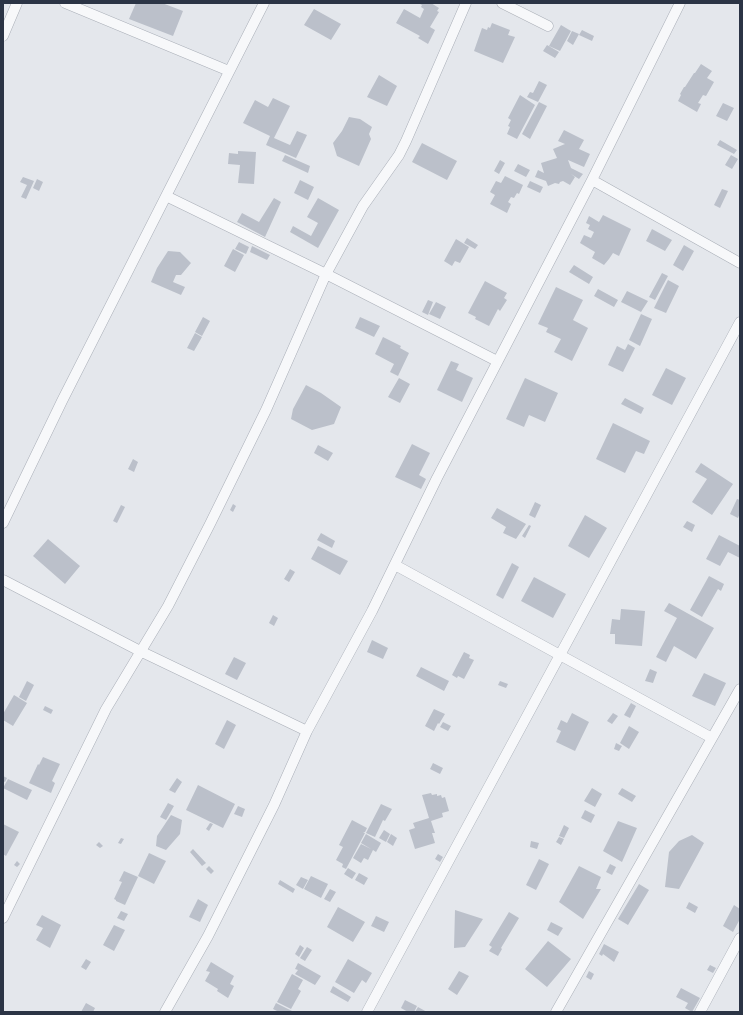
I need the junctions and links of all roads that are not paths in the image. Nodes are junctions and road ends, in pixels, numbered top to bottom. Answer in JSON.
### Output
{"nodes":[{"id":1,"x":17,"y":3,"type":"edge"},
{"id":2,"x":64,"y":3,"type":"edge"},
{"id":3,"x":264,"y":3,"type":"edge"},
{"id":4,"x":466,"y":3,"type":"edge"},
{"id":5,"x":502,"y":3,"type":"edge"},
{"id":6,"x":680,"y":3,"type":"edge"},
{"id":7,"x":548,"y":26,"type":"dead end"},
{"id":8,"x":3,"y":36,"type":"edge"},
{"id":9,"x":229,"y":71,"type":"junction"},
{"id":10,"x":592,"y":180,"type":"junction"},
{"id":11,"x":166,"y":196,"type":"junction"},
{"id":12,"x":740,"y":263,"type":"edge"},
{"id":13,"x":326,"y":274,"type":"junction"},
{"id":14,"x":740,"y":322,"type":"edge"},
{"id":15,"x":498,"y":361,"type":"junction"},
{"id":16,"x":3,"y":523,"type":"edge"},
{"id":17,"x":395,"y":565,"type":"junction"},
{"id":18,"x":3,"y":580,"type":"edge"},
{"id":19,"x":140,"y":651,"type":"junction"},
{"id":20,"x":560,"y":655,"type":"junction"},
{"id":21,"x":740,"y":689,"type":"edge"},
{"id":22,"x":307,"y":731,"type":"junction"},
{"id":23,"x":712,"y":738,"type":"junction"},
{"id":24,"x":3,"y":918,"type":"edge"},
{"id":25,"x":739,"y":941,"type":"edge"},
{"id":26,"x":165,"y":1012,"type":"edge"},
{"id":27,"x":367,"y":1012,"type":"edge"},
{"id":28,"x":556,"y":1012,"type":"edge"},
{"id":29,"x":700,"y":1012,"type":"edge"}],
"edges":[{"from":1,"to":8,"type":"street"},
{"from":2,"to":9,"type":"street"},
{"from":3,"to":9,"type":"street"},
{"from":4,"to":13,"type":"street"},
{"from":5,"to":7,"type":"street"},
{"from":6,"to":10,"type":"street"},
{"from":9,"to":11,"type":"street"},
{"from":10,"to":12,"type":"street"},
{"from":10,"to":15,"type":"street"},
{"from":11,"to":13,"type":"street"},
{"from":11,"to":16,"type":"street"},
{"from":13,"to":15,"type":"street"},
{"from":13,"to":19,"type":"street"},
{"from":14,"to":20,"type":"street"},
{"from":15,"to":17,"type":"street"},
{"from":17,"to":20,"type":"street"},
{"from":17,"to":22,"type":"street"},
{"from":18,"to":19,"type":"street"},
{"from":19,"to":22,"type":"street"},
{"from":19,"to":24,"type":"street"},
{"from":20,"to":23,"type":"street"},
{"from":20,"to":27,"type":"street"},
{"from":21,"to":23,"type":"street"},
{"from":22,"to":26,"type":"street"},
{"from":23,"to":28,"type":"street"},
{"from":25,"to":29,"type":"street"}]}
